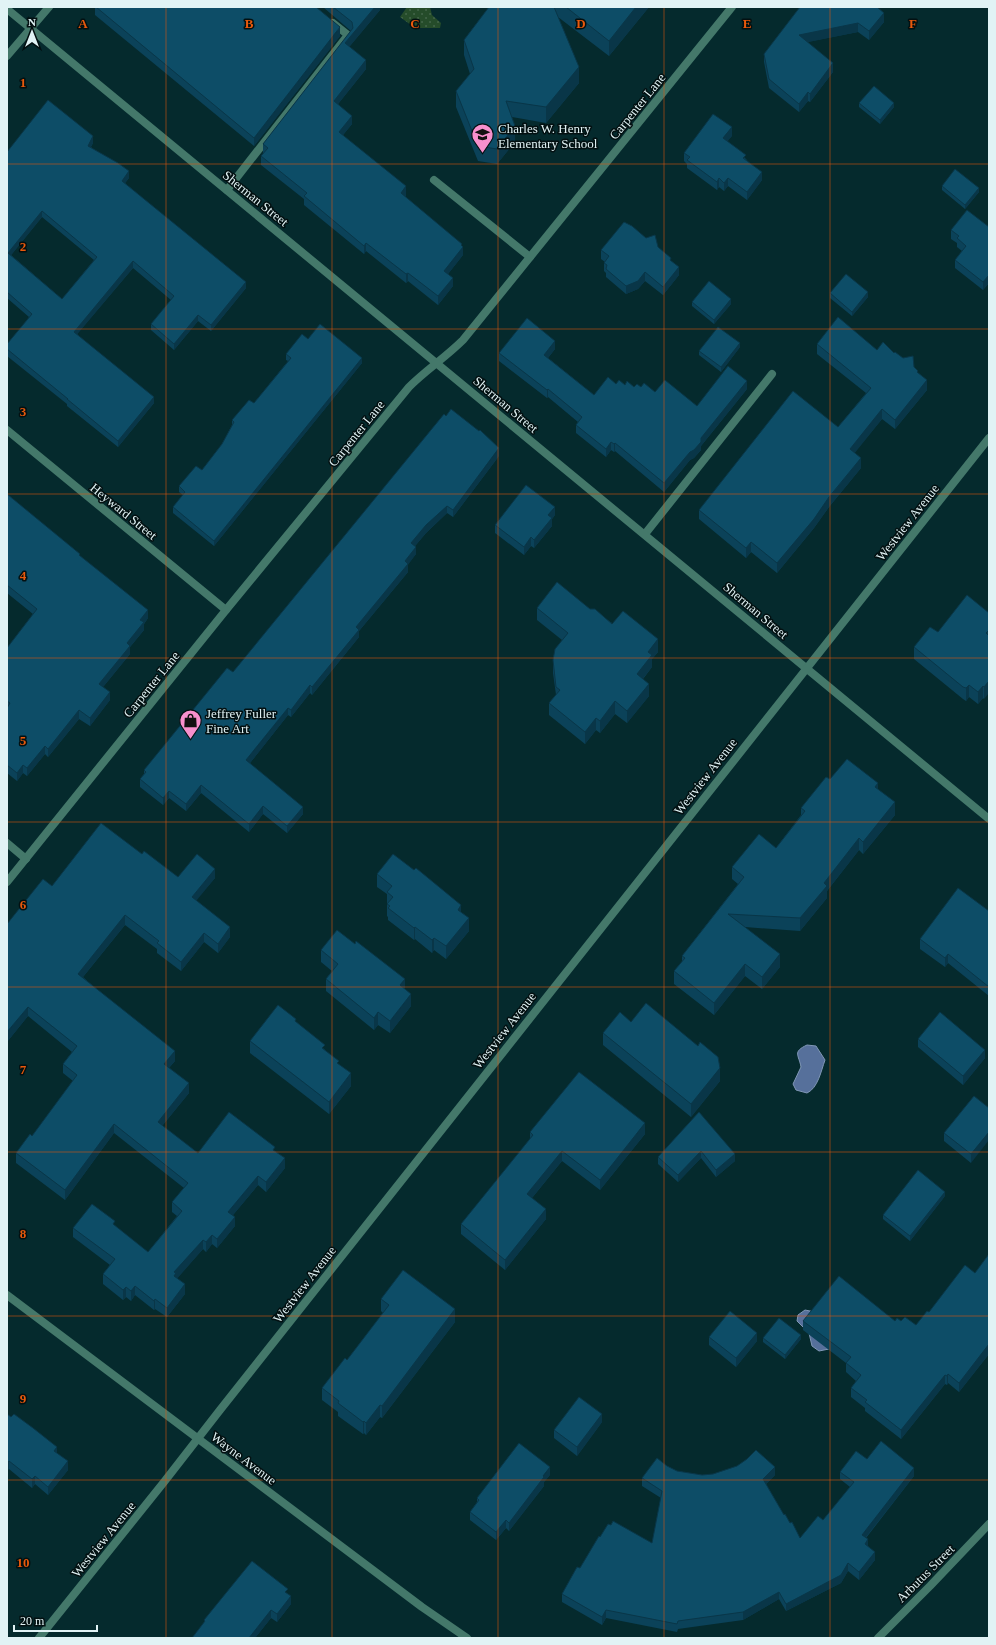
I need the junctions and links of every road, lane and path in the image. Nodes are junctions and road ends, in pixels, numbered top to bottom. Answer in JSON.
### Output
{"nodes":[{"id":1,"x":49,"y":7,"type":"edge"},
{"id":2,"x":732,"y":7,"type":"edge"},
{"id":3,"x":7,"y":9,"type":"edge"},
{"id":4,"x":325,"y":16,"type":"edge"},
{"id":5,"x":31,"y":28,"type":"junction"},
{"id":6,"x":7,"y":56,"type":"edge"},
{"id":7,"x":434,"y":180,"type":"dead end"},
{"id":8,"x":227,"y":190,"type":"junction"},
{"id":9,"x":530,"y":258,"type":"junction"},
{"id":10,"x":437,"y":363,"type":"junction"},
{"id":11,"x":772,"y":374,"type":"dead end"},
{"id":12,"x":7,"y":430,"type":"edge"},
{"id":13,"x":989,"y":438,"type":"edge"},
{"id":14,"x":645,"y":534,"type":"junction"},
{"id":15,"x":226,"y":610,"type":"junction"},
{"id":16,"x":806,"y":668,"type":"junction"},
{"id":17,"x":989,"y":819,"type":"edge"},
{"id":18,"x":7,"y":843,"type":"edge"},
{"id":19,"x":26,"y":858,"type":"junction"},
{"id":20,"x":7,"y":882,"type":"edge"},
{"id":21,"x":7,"y":1295,"type":"edge"},
{"id":22,"x":198,"y":1438,"type":"junction"},
{"id":23,"x":989,"y":1524,"type":"edge"},
{"id":24,"x":39,"y":1638,"type":"edge"},
{"id":25,"x":467,"y":1638,"type":"edge"},
{"id":26,"x":878,"y":1638,"type":"edge"}],
"edges":[{"from":1,"to":5,"type":"street"},
{"from":2,"to":9,"type":"street","name":"Carpenter Lane"},
{"from":3,"to":5,"type":"street","name":"Sherman Street"},
{"from":4,"to":8,"type":"street"},
{"from":5,"to":6,"type":"street"},
{"from":5,"to":8,"type":"street","name":"Sherman Street"},
{"from":7,"to":9,"type":"street"},
{"from":8,"to":10,"type":"street","name":"Sherman Street"},
{"from":9,"to":10,"type":"street","name":"Carpenter Lane"},
{"from":10,"to":14,"type":"street","name":"Sherman Street"},
{"from":10,"to":15,"type":"street","name":"Carpenter Lane"},
{"from":11,"to":14,"type":"street"},
{"from":12,"to":15,"type":"street","name":"Heyward Street"},
{"from":13,"to":16,"type":"street","name":"Westview Avenue"},
{"from":14,"to":16,"type":"street","name":"Sherman Street"},
{"from":15,"to":19,"type":"street","name":"Carpenter Lane"},
{"from":16,"to":17,"type":"street","name":"Sherman Street"},
{"from":16,"to":22,"type":"street","name":"Westview Avenue"},
{"from":18,"to":19,"type":"street"},
{"from":19,"to":20,"type":"street","name":"Carpenter Lane"},
{"from":21,"to":22,"type":"street","name":"Wayne Avenue"},
{"from":22,"to":24,"type":"street","name":"Westview Avenue"},
{"from":22,"to":25,"type":"street","name":"Wayne Avenue"},
{"from":23,"to":26,"type":"street","name":"Arbutus Street"}]}
